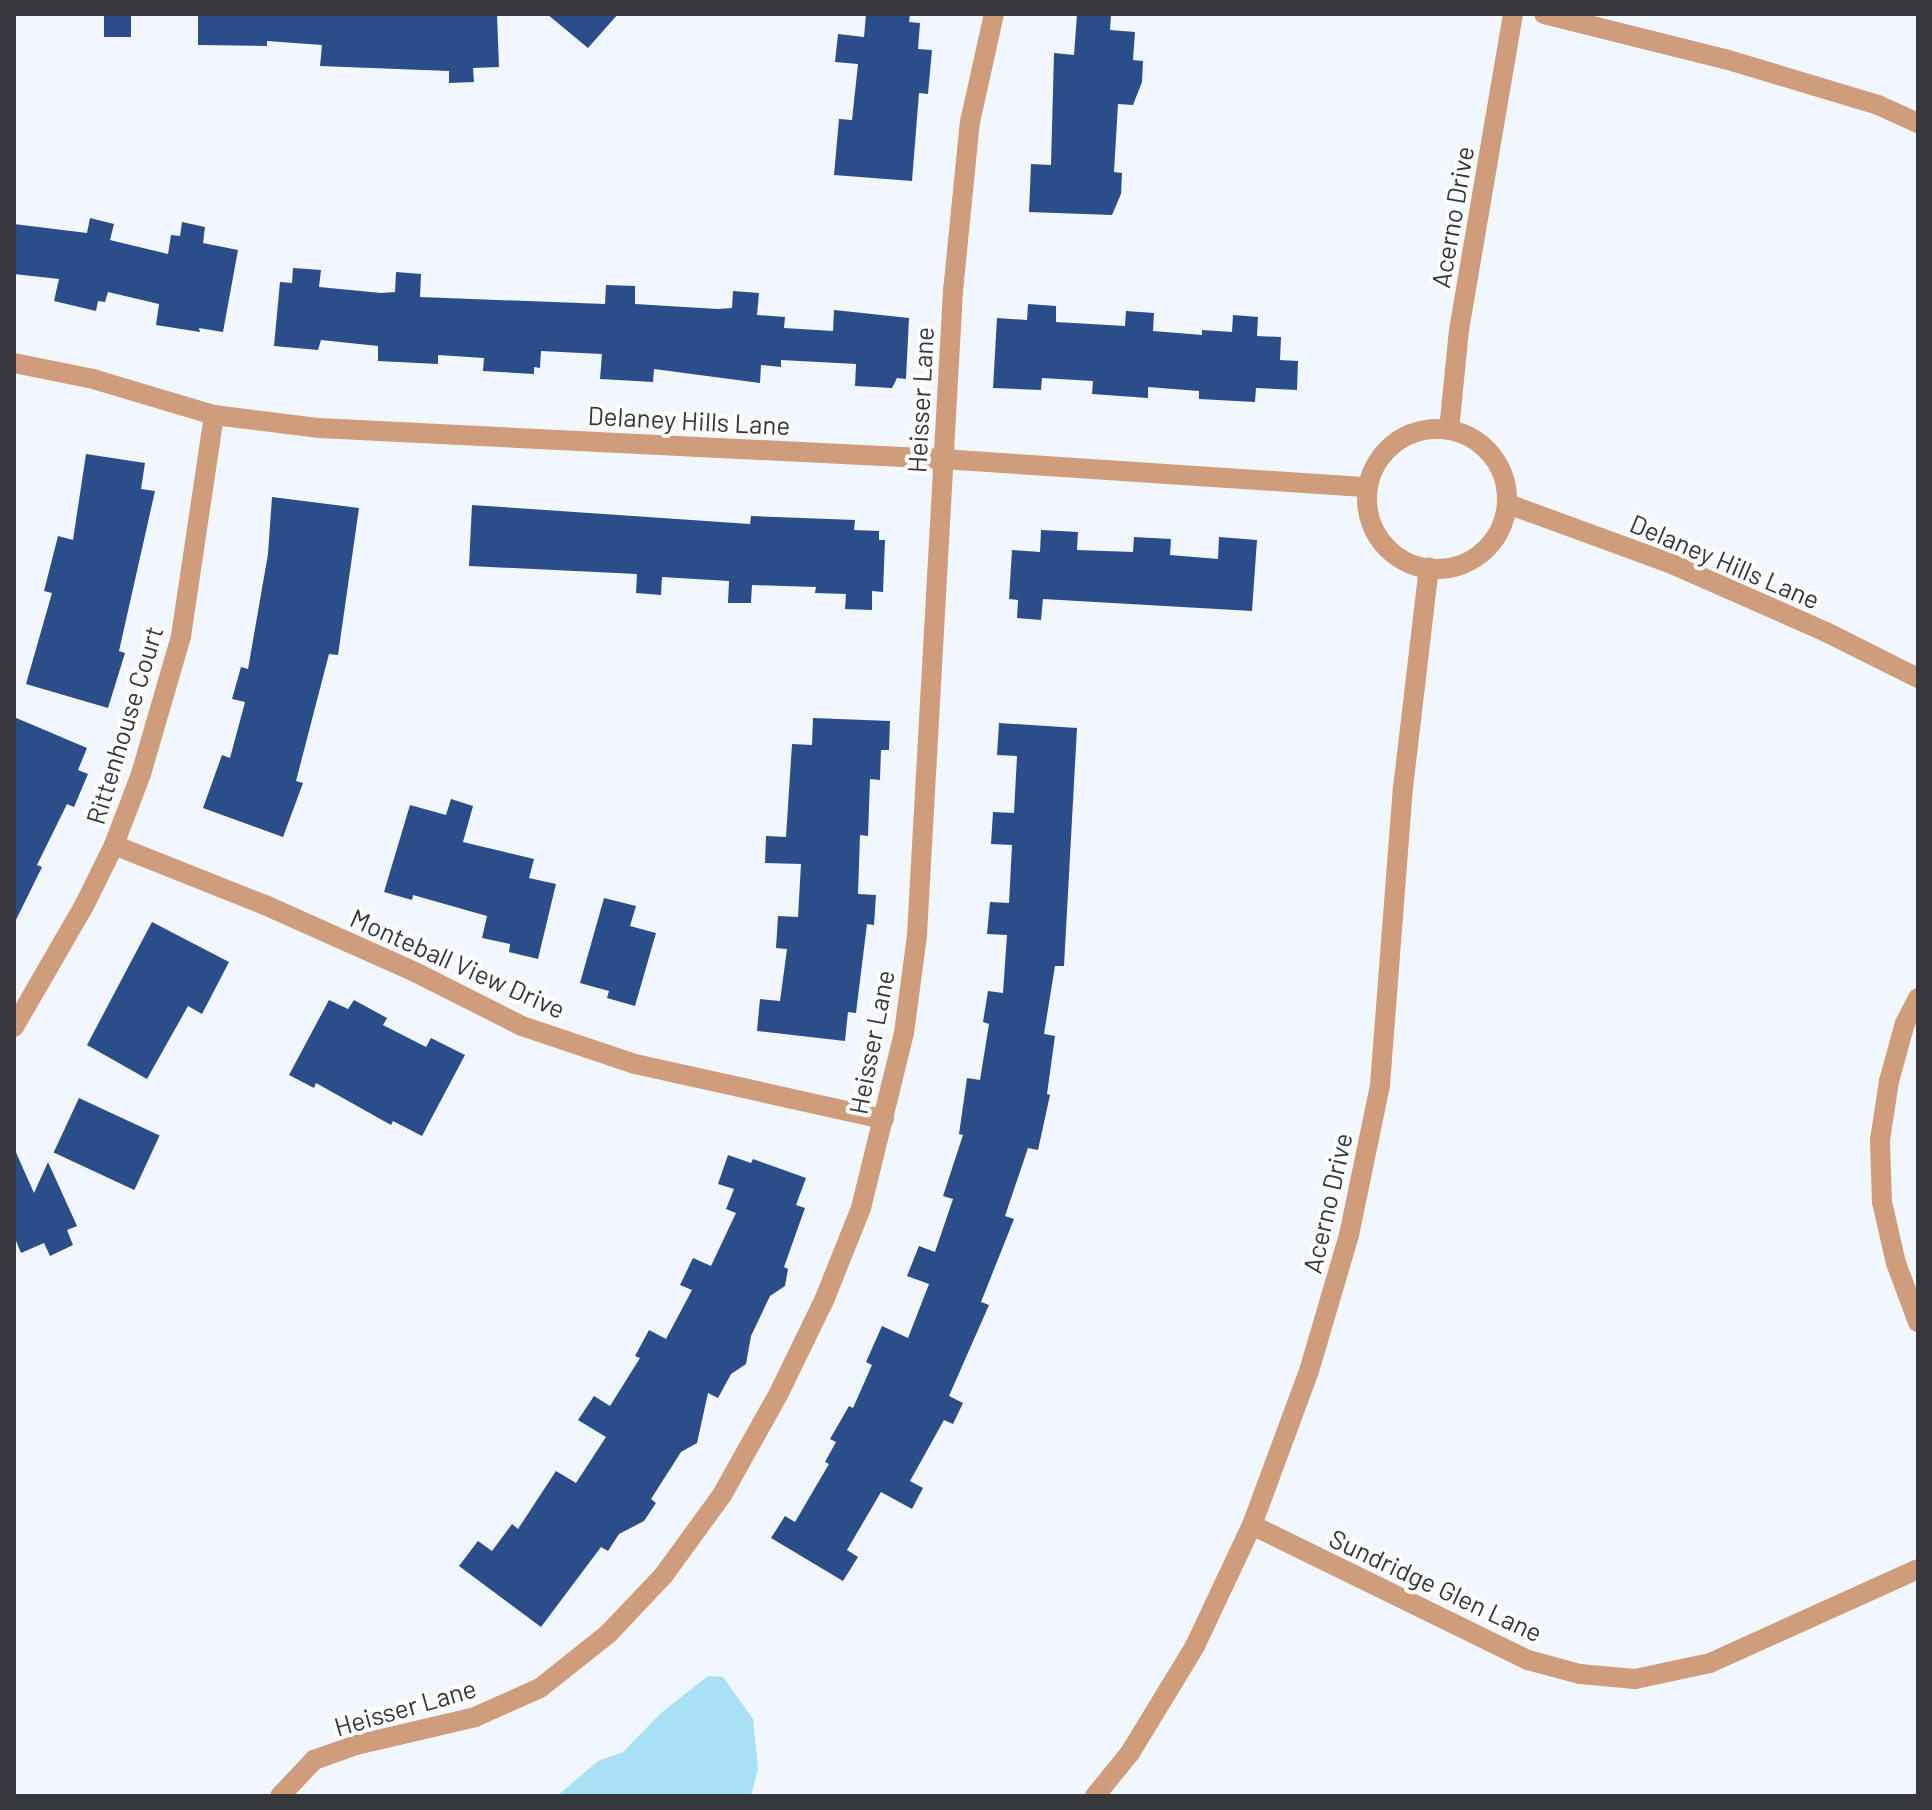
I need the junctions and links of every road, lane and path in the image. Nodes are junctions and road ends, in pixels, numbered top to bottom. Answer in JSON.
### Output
{"nodes":[{"id":1,"x":994,"y":14,"type":"edge"},
{"id":2,"x":1513,"y":14,"type":"edge"},
{"id":3,"x":1544,"y":14,"type":"edge"},
{"id":4,"x":1918,"y":123,"type":"edge"},
{"id":5,"x":14,"y":363,"type":"edge"},
{"id":6,"x":214,"y":415,"type":"junction"},
{"id":7,"x":1449,"y":430,"type":"junction"},
{"id":8,"x":942,"y":459,"type":"junction"},
{"id":9,"x":1367,"y":487,"type":"junction"},
{"id":10,"x":1508,"y":504,"type":"junction"},
{"id":11,"x":1429,"y":568,"type":"junction"},
{"id":12,"x":1918,"y":678,"type":"edge"},
{"id":13,"x":114,"y":845,"type":"junction"},
{"id":14,"x":1918,"y":998,"type":"edge"},
{"id":15,"x":14,"y":1027,"type":"edge"},
{"id":16,"x":884,"y":1119,"type":"junction"},
{"id":17,"x":1918,"y":1322,"type":"edge"},
{"id":18,"x":1252,"y":1525,"type":"junction"},
{"id":19,"x":1918,"y":1569,"type":"edge"},
{"id":20,"x":280,"y":1796,"type":"edge"},
{"id":21,"x":1095,"y":1796,"type":"edge"}],
"edges":[{"from":1,"to":8,"type":"street","name":"Heisser Lane"},
{"from":2,"to":7,"type":"street","name":"Acerno Drive"},
{"from":3,"to":4,"type":"street"},
{"from":5,"to":6,"type":"street","name":"Delaney Hills Lane"},
{"from":6,"to":8,"type":"street","name":"Delaney Hills Lane"},
{"from":6,"to":13,"type":"street","name":"Rittenhouse Court"},
{"from":7,"to":9,"type":"street"},
{"from":7,"to":10,"type":"street"},
{"from":8,"to":9,"type":"street","name":"Delaney Hills Lane"},
{"from":8,"to":16,"type":"street","name":"Heisser Lane"},
{"from":9,"to":11,"type":"street"},
{"from":10,"to":11,"type":"street"},
{"from":10,"to":12,"type":"street","name":"Delaney Hills Lane"},
{"from":11,"to":18,"type":"street","name":"Acerno Drive"},
{"from":13,"to":15,"type":"street","name":"Rittenhouse Court"},
{"from":13,"to":16,"type":"street","name":"Monteball View Drive"},
{"from":14,"to":17,"type":"street"},
{"from":16,"to":20,"type":"street","name":"Heisser Lane"},
{"from":18,"to":19,"type":"street","name":"Sundridge Glen Lane"},
{"from":18,"to":21,"type":"street","name":"Acerno Drive"}]}
